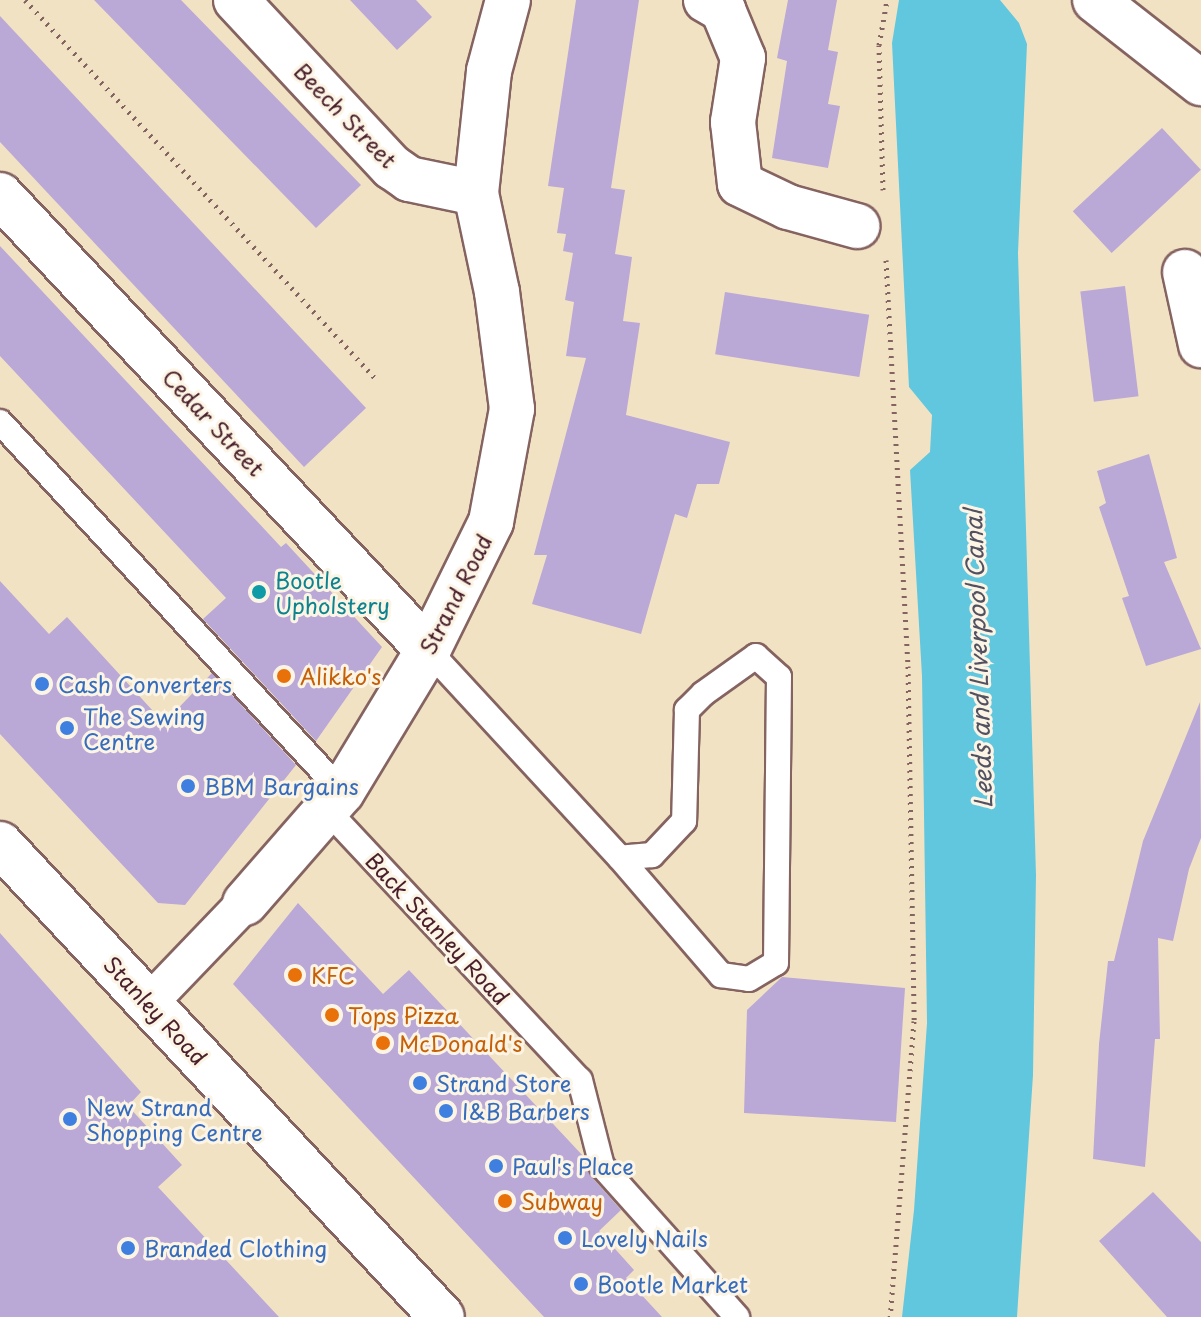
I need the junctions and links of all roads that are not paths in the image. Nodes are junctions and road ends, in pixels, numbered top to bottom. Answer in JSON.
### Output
{"nodes":[{"id":1,"x":236,"y":0,"type":"edge"},
{"id":2,"x":508,"y":0,"type":"edge"},
{"id":3,"x":706,"y":0,"type":"edge"},
{"id":4,"x":1095,"y":0,"type":"edge"},
{"id":5,"x":1201,"y":83,"type":"edge"},
{"id":6,"x":476,"y":193,"type":"junction"},
{"id":7,"x":0,"y":195,"type":"edge"},
{"id":8,"x":875,"y":226,"type":"road end"},
{"id":9,"x":1185,"y":272,"type":"dead end"},
{"id":10,"x":1201,"y":345,"type":"edge"},
{"id":11,"x":0,"y":422,"type":"edge"},
{"id":12,"x":428,"y":650,"type":"junction"},
{"id":13,"x":334,"y":800,"type":"junction"},
{"id":14,"x":0,"y":844,"type":"edge"},
{"id":15,"x":620,"y":858,"type":"junction"},
{"id":16,"x":245,"y":903,"type":"joint"},
{"id":17,"x":149,"y":1003,"type":"junction"},
{"id":18,"x":442,"y":1317,"type":"edge"},
{"id":19,"x":737,"y":1317,"type":"edge"}],
"edges":[{"from":1,"to":6,"type":"street","name":"Beech Street"},
{"from":2,"to":6,"type":"street","name":"Strand Road"},
{"from":3,"to":8,"type":"street"},
{"from":4,"to":5,"type":"street"},
{"from":6,"to":12,"type":"street","name":"Strand Road"},
{"from":7,"to":12,"type":"street","name":"Cedar Street"},
{"from":9,"to":10,"type":"street"},
{"from":11,"to":13,"type":"lane","name":"Back Stanley Road"},
{"from":12,"to":13,"type":"street","name":"Strand Road"},
{"from":12,"to":15,"type":"lane"},
{"from":13,"to":16,"type":"street","name":"Strand Road"},
{"from":13,"to":19,"type":"lane","name":"Back Stanley Road"},
{"from":14,"to":17,"type":"street","name":"Stanley Road"},
{"from":15,"to":15,"type":"lane"},
{"from":16,"to":17,"type":"street","name":"Strand Road"},
{"from":17,"to":18,"type":"street","name":"Stanley Road"}]}
